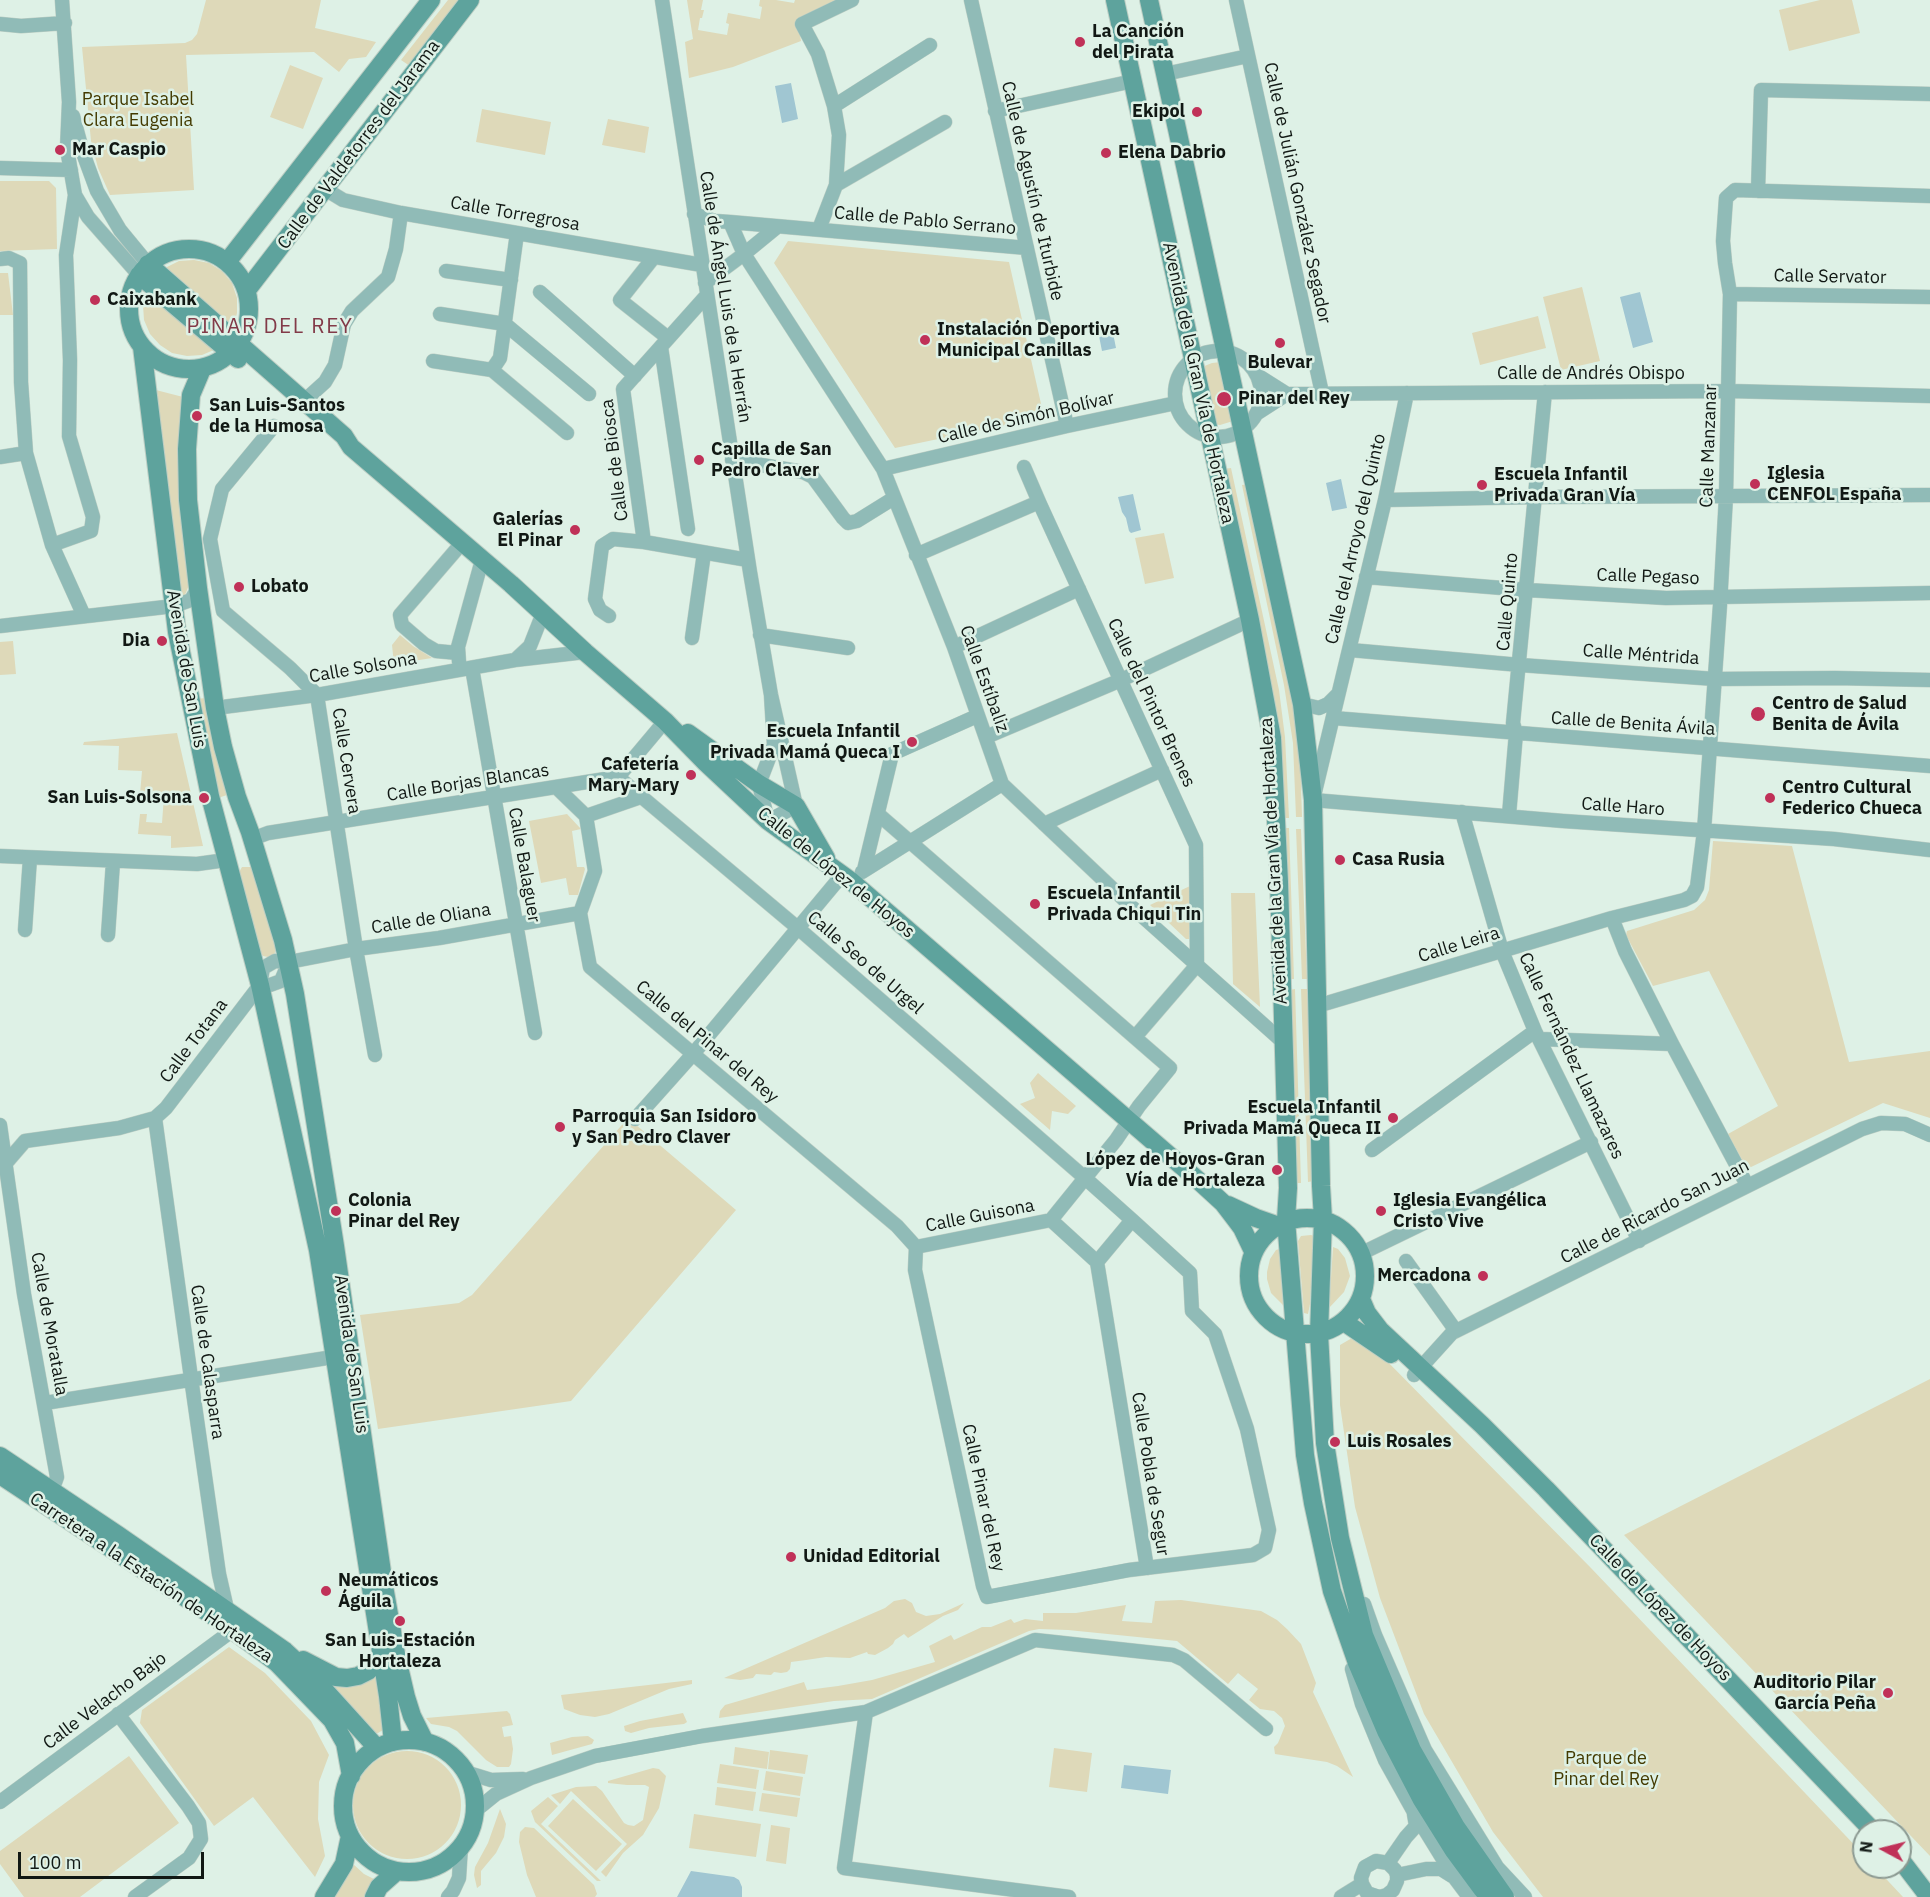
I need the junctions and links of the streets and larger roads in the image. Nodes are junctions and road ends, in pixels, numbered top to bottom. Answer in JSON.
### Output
{"nodes":[{"id":1,"x":63,"y":0,"type":"edge"},
{"id":2,"x":431,"y":0,"type":"edge"},
{"id":3,"x":470,"y":0,"type":"edge"},
{"id":4,"x":662,"y":0,"type":"edge"},
{"id":5,"x":852,"y":0,"type":"edge"},
{"id":6,"x":971,"y":0,"type":"edge"},
{"id":7,"x":1115,"y":0,"type":"edge"},
{"id":8,"x":1149,"y":0,"type":"edge"},
{"id":9,"x":1236,"y":0,"type":"edge"},
{"id":10,"x":65,"y":23,"type":"junction"},
{"id":11,"x":0,"y":24,"type":"edge"},
{"id":12,"x":930,"y":45,"type":"dead end"},
{"id":13,"x":1248,"y":56,"type":"junction"},
{"id":14,"x":1165,"y":74,"type":"junction"},
{"id":15,"x":1132,"y":81,"type":"junction"},
{"id":16,"x":1930,"y":94,"type":"edge"},
{"id":17,"x":69,"y":102,"type":"junction"},
{"id":18,"x":834,"y":105,"type":"junction"},
{"id":19,"x":995,"y":111,"type":"junction"},
{"id":20,"x":945,"y":122,"type":"dead end"},
{"id":21,"x":0,"y":168,"type":"edge"},
{"id":22,"x":71,"y":170,"type":"junction"},
{"id":23,"x":836,"y":185,"type":"junction"},
{"id":24,"x":325,"y":189,"type":"junction"},
{"id":25,"x":1758,"y":191,"type":"junction"},
{"id":26,"x":75,"y":195,"type":"junction"},
{"id":27,"x":1930,"y":196,"type":"edge"},
{"id":28,"x":401,"y":213,"type":"junction"},
{"id":29,"x":694,"y":214,"type":"junction"},
{"id":30,"x":730,"y":222,"type":"junction"},
{"id":31,"x":777,"y":227,"type":"junction"},
{"id":32,"x":819,"y":229,"type":"junction"},
{"id":33,"x":518,"y":233,"type":"junction"},
{"id":34,"x":1028,"y":248,"type":"junction"},
{"id":35,"x":744,"y":254,"type":"junction"},
{"id":36,"x":654,"y":257,"type":"junction"},
{"id":37,"x":0,"y":259,"type":"edge"},
{"id":38,"x":227,"y":262,"type":"junction"},
{"id":39,"x":702,"y":265,"type":"junction"},
{"id":40,"x":143,"y":270,"type":"junction"},
{"id":41,"x":446,"y":271,"type":"dead end"},
{"id":42,"x":511,"y":279,"type":"junction"},
{"id":43,"x":706,"y":289,"type":"junction"},
{"id":44,"x":247,"y":290,"type":"junction"},
{"id":45,"x":540,"y":292,"type":"dead end"},
{"id":46,"x":1730,"y":294,"type":"junction"},
{"id":47,"x":1930,"y":297,"type":"edge"},
{"id":48,"x":440,"y":315,"type":"dead end"},
{"id":49,"x":505,"y":324,"type":"junction"},
{"id":50,"x":665,"y":342,"type":"junction"},
{"id":51,"x":142,"y":347,"type":"junction"},
{"id":52,"x":235,"y":349,"type":"junction"},
{"id":53,"x":1226,"y":352,"type":"junction"},
{"id":54,"x":1193,"y":359,"type":"junction"},
{"id":55,"x":434,"y":361,"type":"dead end"},
{"id":56,"x":202,"y":369,"type":"junction"},
{"id":57,"x":492,"y":370,"type":"junction"},
{"id":58,"x":1257,"y":375,"type":"junction"},
{"id":59,"x":635,"y":376,"type":"junction"},
{"id":60,"x":1729,"y":391,"type":"junction"},
{"id":61,"x":1545,"y":392,"type":"junction"},
{"id":62,"x":1322,"y":393,"type":"junction"},
{"id":63,"x":1407,"y":393,"type":"junction"},
{"id":64,"x":589,"y":394,"type":"dead end"},
{"id":65,"x":1287,"y":394,"type":"junction"},
{"id":66,"x":1930,"y":396,"type":"edge"},
{"id":67,"x":304,"y":401,"type":"junction"},
{"id":68,"x":1176,"y":403,"type":"junction"},
{"id":69,"x":1256,"y":414,"type":"junction"},
{"id":70,"x":274,"y":426,"type":"dead end"},
{"id":71,"x":1067,"y":426,"type":"junction"},
{"id":72,"x":1243,"y":429,"type":"junction"},
{"id":73,"x":567,"y":433,"type":"dead end"},
{"id":74,"x":1210,"y":435,"type":"junction"},
{"id":75,"x":351,"y":447,"type":"junction"},
{"id":76,"x":26,"y":453,"type":"junction"},
{"id":77,"x":0,"y":457,"type":"edge"},
{"id":78,"x":732,"y":459,"type":"junction"},
{"id":79,"x":1024,"y":467,"type":"dead end"},
{"id":80,"x":883,"y":469,"type":"junction"},
{"id":81,"x":1930,"y":495,"type":"edge"},
{"id":82,"x":1726,"y":496,"type":"junction"},
{"id":83,"x":1536,"y":497,"type":"junction"},
{"id":84,"x":894,"y":498,"type":"junction"},
{"id":85,"x":1384,"y":500,"type":"junction"},
{"id":86,"x":1039,"y":502,"type":"junction"},
{"id":87,"x":191,"y":525,"type":"junction"},
{"id":88,"x":688,"y":529,"type":"dead end"},
{"id":89,"x":212,"y":530,"type":"junction"},
{"id":90,"x":644,"y":542,"type":"junction"},
{"id":91,"x":462,"y":543,"type":"junction"},
{"id":92,"x":52,"y":545,"type":"junction"},
{"id":93,"x":705,"y":553,"type":"junction"},
{"id":94,"x":916,"y":555,"type":"junction"},
{"id":95,"x":482,"y":560,"type":"junction"},
{"id":96,"x":748,"y":560,"type":"junction"},
{"id":97,"x":1366,"y":577,"type":"junction"},
{"id":98,"x":198,"y":588,"type":"junction"},
{"id":99,"x":1079,"y":589,"type":"junction"},
{"id":100,"x":1527,"y":590,"type":"junction"},
{"id":101,"x":1930,"y":593,"type":"edge"},
{"id":102,"x":1720,"y":598,"type":"junction"},
{"id":103,"x":174,"y":606,"type":"junction"},
{"id":104,"x":543,"y":613,"type":"junction"},
{"id":105,"x":84,"y":616,"type":"junction"},
{"id":106,"x":609,"y":616,"type":"dead end"},
{"id":107,"x":1250,"y":621,"type":"junction"},
{"id":108,"x":0,"y":626,"type":"edge"},
{"id":109,"x":693,"y":632,"type":"dead end"},
{"id":110,"x":760,"y":635,"type":"junction"},
{"id":111,"x":954,"y":647,"type":"junction"},
{"id":112,"x":848,"y":648,"type":"dead end"},
{"id":113,"x":1350,"y":650,"type":"junction"},
{"id":114,"x":585,"y":652,"type":"junction"},
{"id":115,"x":458,"y":653,"type":"junction"},
{"id":116,"x":515,"y":660,"type":"junction"},
{"id":117,"x":1520,"y":665,"type":"junction"},
{"id":118,"x":466,"y":669,"type":"junction"},
{"id":119,"x":1715,"y":679,"type":"junction"},
{"id":120,"x":1120,"y":680,"type":"junction"},
{"id":121,"x":1930,"y":680,"type":"edge"},
{"id":122,"x":1340,"y":692,"type":"junction"},
{"id":123,"x":317,"y":695,"type":"junction"},
{"id":124,"x":771,"y":695,"type":"junction"},
{"id":125,"x":1302,"y":704,"type":"junction"},
{"id":126,"x":215,"y":708,"type":"junction"},
{"id":127,"x":977,"y":716,"type":"junction"},
{"id":128,"x":1333,"y":718,"type":"junction"},
{"id":129,"x":664,"y":721,"type":"junction"},
{"id":130,"x":1516,"y":733,"type":"junction"},
{"id":131,"x":986,"y":737,"type":"junction"},
{"id":132,"x":1709,"y":747,"type":"junction"},
{"id":133,"x":1930,"y":766,"type":"edge"},
{"id":134,"x":1162,"y":770,"type":"junction"},
{"id":135,"x":618,"y":777,"type":"junction"},
{"id":136,"x":759,"y":784,"type":"junction"},
{"id":137,"x":1002,"y":784,"type":"junction"},
{"id":138,"x":557,"y":788,"type":"junction"},
{"id":139,"x":493,"y":796,"type":"junction"},
{"id":140,"x":641,"y":797,"type":"junction"},
{"id":141,"x":1313,"y":800,"type":"junction"},
{"id":142,"x":796,"y":806,"type":"junction"},
{"id":143,"x":1462,"y":812,"type":"junction"},
{"id":144,"x":878,"y":814,"type":"junction"},
{"id":145,"x":1509,"y":815,"type":"junction"},
{"id":146,"x":586,"y":816,"type":"junction"},
{"id":147,"x":768,"y":821,"type":"junction"},
{"id":148,"x":338,"y":822,"type":"junction"},
{"id":149,"x":1044,"y":824,"type":"junction"},
{"id":150,"x":1704,"y":831,"type":"junction"},
{"id":151,"x":252,"y":839,"type":"junction"},
{"id":152,"x":910,"y":842,"type":"junction"},
{"id":153,"x":1930,"y":850,"type":"edge"},
{"id":154,"x":0,"y":856,"type":"edge"},
{"id":155,"x":30,"y":858,"type":"junction"},
{"id":156,"x":226,"y":860,"type":"junction"},
{"id":157,"x":113,"y":862,"type":"junction"},
{"id":158,"x":847,"y":872,"type":"junction"},
{"id":159,"x":580,"y":913,"type":"junction"},
{"id":160,"x":1612,"y":918,"type":"junction"},
{"id":161,"x":516,"y":923,"type":"junction"},
{"id":162,"x":799,"y":929,"type":"junction"},
{"id":163,"x":25,"y":930,"type":"dead end"},
{"id":164,"x":108,"y":935,"type":"dead end"},
{"id":165,"x":356,"y":949,"type":"junction"},
{"id":166,"x":1502,"y":951,"type":"junction"},
{"id":167,"x":289,"y":962,"type":"junction"},
{"id":168,"x":1197,"y":965,"type":"junction"},
{"id":169,"x":260,"y":985,"type":"junction"},
{"id":170,"x":1317,"y":1006,"type":"junction"},
{"id":171,"x":535,"y":1033,"type":"dead end"},
{"id":172,"x":1538,"y":1035,"type":"junction"},
{"id":173,"x":1135,"y":1037,"type":"junction"},
{"id":174,"x":1283,"y":1042,"type":"junction"},
{"id":175,"x":1672,"y":1044,"type":"junction"},
{"id":176,"x":693,"y":1054,"type":"junction"},
{"id":177,"x":375,"y":1056,"type":"dead end"},
{"id":178,"x":155,"y":1118,"type":"junction"},
{"id":179,"x":635,"y":1119,"type":"dead end"},
{"id":180,"x":1129,"y":1120,"type":"junction"},
{"id":181,"x":0,"y":1125,"type":"edge"},
{"id":182,"x":1930,"y":1135,"type":"edge"},
{"id":183,"x":1591,"y":1142,"type":"junction"},
{"id":184,"x":1372,"y":1150,"type":"dead end"},
{"id":185,"x":3,"y":1163,"type":"edge"},
{"id":186,"x":1085,"y":1179,"type":"junction"},
{"id":187,"x":1747,"y":1185,"type":"junction"},
{"id":188,"x":1222,"y":1203,"type":"junction"},
{"id":189,"x":1323,"y":1219,"type":"junction"},
{"id":190,"x":1051,"y":1220,"type":"junction"},
{"id":191,"x":1132,"y":1220,"type":"junction"},
{"id":192,"x":1281,"y":1223,"type":"junction"},
{"id":193,"x":1639,"y":1241,"type":"junction"},
{"id":194,"x":916,"y":1247,"type":"junction"},
{"id":195,"x":1253,"y":1251,"type":"junction"},
{"id":196,"x":1360,"y":1254,"type":"junction"},
{"id":197,"x":1406,"y":1261,"type":"dead end"},
{"id":198,"x":1097,"y":1262,"type":"junction"},
{"id":199,"x":1361,"y":1299,"type":"junction"},
{"id":200,"x":1344,"y":1322,"type":"junction"},
{"id":201,"x":1456,"y":1331,"type":"junction"},
{"id":202,"x":1319,"y":1334,"type":"junction"},
{"id":203,"x":1294,"y":1335,"type":"junction"},
{"id":204,"x":333,"y":1357,"type":"junction"},
{"id":205,"x":1417,"y":1371,"type":"junction"},
{"id":206,"x":191,"y":1378,"type":"junction"},
{"id":207,"x":45,"y":1403,"type":"junction"},
{"id":208,"x":0,"y":1445,"type":"edge"},
{"id":209,"x":0,"y":1455,"type":"edge"},
{"id":210,"x":0,"y":1475,"type":"edge"},
{"id":211,"x":52,"y":1491,"type":"junction"},
{"id":212,"x":1340,"y":1538,"type":"junction"},
{"id":213,"x":1147,"y":1568,"type":"junction"},
{"id":214,"x":1332,"y":1592,"type":"junction"},
{"id":215,"x":227,"y":1609,"type":"junction"},
{"id":216,"x":232,"y":1630,"type":"junction"},
{"id":217,"x":285,"y":1651,"type":"junction"},
{"id":218,"x":381,"y":1656,"type":"junction"},
{"id":219,"x":866,"y":1712,"type":"junction"},
{"id":220,"x":118,"y":1714,"type":"junction"},
{"id":221,"x":1266,"y":1729,"type":"dead end"},
{"id":222,"x":425,"y":1742,"type":"junction"},
{"id":223,"x":385,"y":1745,"type":"junction"},
{"id":224,"x":465,"y":1772,"type":"junction"},
{"id":225,"x":351,"y":1776,"type":"junction"},
{"id":226,"x":531,"y":1778,"type":"junction"},
{"id":227,"x":0,"y":1802,"type":"edge"},
{"id":228,"x":475,"y":1811,"type":"junction"},
{"id":229,"x":1414,"y":1812,"type":"junction"},
{"id":230,"x":1862,"y":1819,"type":"edge"},
{"id":231,"x":350,"y":1836,"type":"junction"},
{"id":232,"x":461,"y":1846,"type":"junction"},
{"id":233,"x":1388,"y":1863,"type":"junction"},
{"id":234,"x":1912,"y":1870,"type":"edge"},
{"id":235,"x":397,"y":1871,"type":"junction"},
{"id":236,"x":1912,"y":1873,"type":"edge"},
{"id":237,"x":1397,"y":1875,"type":"junction"},
{"id":238,"x":1454,"y":1876,"type":"junction"},
{"id":239,"x":1930,"y":1883,"type":"edge"},
{"id":240,"x":1370,"y":1894,"type":"edge"},
{"id":241,"x":135,"y":1897,"type":"edge"},
{"id":242,"x":324,"y":1897,"type":"edge"},
{"id":243,"x":374,"y":1897,"type":"edge"},
{"id":244,"x":448,"y":1897,"type":"edge"},
{"id":245,"x":1069,"y":1897,"type":"edge"},
{"id":246,"x":1341,"y":1897,"type":"edge"},
{"id":247,"x":1469,"y":1897,"type":"edge"},
{"id":248,"x":1488,"y":1897,"type":"edge"},
{"id":249,"x":1505,"y":1897,"type":"edge"},
{"id":250,"x":1525,"y":1897,"type":"edge"},
{"id":251,"x":1929,"y":1897,"type":"edge"}],
"edges":[{"from":1,"to":10,"type":"street"},
{"from":2,"to":38,"type":"street","name":"Calle de Valdetorres del Jarama"},
{"from":3,"to":24,"type":"street","name":"Calle de Valdetorres del Jarama"},
{"from":4,"to":29,"type":"street","name":"Calle de Ángel Luis de la Herrán"},
{"from":5,"to":18,"type":"street","name":"Calle de Pablo Serrano"},
{"from":6,"to":19,"type":"street","name":"Calle de Agustín de Iturbide"},
{"from":7,"to":15,"type":"street","name":"Avenida de la Gran Vía de Hortaleza"},
{"from":8,"to":14,"type":"street","name":"Avenida de la Gran Vía de Hortaleza"},
{"from":9,"to":13,"type":"street","name":"Calle de Julián González Segador"},
{"from":10,"to":11,"type":"street"},
{"from":10,"to":17,"type":"street"},
{"from":12,"to":18,"type":"street"},
{"from":13,"to":14,"type":"street"},
{"from":13,"to":62,"type":"street","name":"Calle de Julián González Segador"},
{"from":14,"to":53,"type":"street","name":"Avenida de la Gran Vía de Hortaleza"},
{"from":15,"to":19,"type":"street"},
{"from":15,"to":54,"type":"street","name":"Avenida de la Gran Vía de Hortaleza"},
{"from":16,"to":25,"type":"street"},
{"from":17,"to":22,"type":"street"},
{"from":17,"to":40,"type":"street"},
{"from":18,"to":23,"type":"street","name":"Calle de Pablo Serrano"},
{"from":19,"to":34,"type":"street","name":"Calle de Agustín de Iturbide"},
{"from":20,"to":23,"type":"street","name":"Calle de Pablo Serrano"},
{"from":21,"to":22,"type":"street"},
{"from":22,"to":26,"type":"street"},
{"from":23,"to":32,"type":"street","name":"Calle de Pablo Serrano"},
{"from":24,"to":28,"type":"street","name":"Calle Torregrosa"},
{"from":24,"to":44,"type":"street","name":"Calle de Valdetorres del Jarama"},
{"from":25,"to":27,"type":"street","name":"Calle Manzanar"},
{"from":25,"to":46,"type":"street","name":"Calle Manzanar"},
{"from":26,"to":40,"type":"street"},
{"from":26,"to":92,"type":"street"},
{"from":28,"to":33,"type":"street","name":"Calle Torregrosa"},
{"from":28,"to":67,"type":"street"},
{"from":29,"to":30,"type":"street","name":"Calle de Pablo Serrano"},
{"from":29,"to":39,"type":"street","name":"Calle de Ángel Luis de la Herrán"},
{"from":30,"to":31,"type":"street","name":"Calle de Pablo Serrano"},
{"from":30,"to":35,"type":"street","name":"Calle Estíbaliz"},
{"from":31,"to":32,"type":"street","name":"Calle de Pablo Serrano"},
{"from":31,"to":35,"type":"street"},
{"from":32,"to":34,"type":"street","name":"Calle de Pablo Serrano"},
{"from":33,"to":36,"type":"street","name":"Calle Torregrosa"},
{"from":33,"to":42,"type":"street"},
{"from":34,"to":71,"type":"street","name":"Calle de Agustín de Iturbide"},
{"from":35,"to":43,"type":"street","name":"Calle de Biosca"},
{"from":35,"to":80,"type":"street","name":"Calle Estíbaliz"},
{"from":36,"to":39,"type":"street","name":"Calle Torregrosa"},
{"from":36,"to":50,"type":"street"},
{"from":37,"to":76,"type":"street"},
{"from":38,"to":40,"type":"street"},
{"from":38,"to":44,"type":"street"},
{"from":39,"to":43,"type":"street","name":"Calle de Ángel Luis de la Herrán"},
{"from":40,"to":51,"type":"street"},
{"from":40,"to":52,"type":"street"},
{"from":41,"to":42,"type":"street"},
{"from":42,"to":49,"type":"street"},
{"from":43,"to":50,"type":"street","name":"Calle de Biosca"},
{"from":43,"to":78,"type":"street","name":"Calle de Ángel Luis de la Herrán"},
{"from":44,"to":52,"type":"street"},
{"from":45,"to":59,"type":"street","name":"Calle de Biosca"},
{"from":46,"to":47,"type":"street","name":"Calle Servator"},
{"from":46,"to":60,"type":"street","name":"Calle Manzanar"},
{"from":48,"to":49,"type":"street"},
{"from":49,"to":57,"type":"street"},
{"from":49,"to":64,"type":"street"},
{"from":50,"to":59,"type":"street","name":"Calle de Biosca"},
{"from":50,"to":88,"type":"street"},
{"from":51,"to":56,"type":"street"},
{"from":51,"to":103,"type":"street","name":"Avenida de San Luis"},
{"from":52,"to":56,"type":"street"},
{"from":52,"to":67,"type":"street"},
{"from":52,"to":75,"type":"street"},
{"from":53,"to":54,"type":"street"},
{"from":53,"to":58,"type":"street"},
{"from":53,"to":72,"type":"street","name":"Avenida de la Gran Vía de Hortaleza"},
{"from":54,"to":68,"type":"street"},
{"from":54,"to":74,"type":"street","name":"Avenida de la Gran Vía de Hortaleza"},
{"from":55,"to":57,"type":"street"},
{"from":56,"to":87,"type":"street","name":"Avenida de San Luis"},
{"from":57,"to":73,"type":"street"},
{"from":58,"to":65,"type":"street"},
{"from":58,"to":69,"type":"street"},
{"from":59,"to":90,"type":"street","name":"Calle de Biosca"},
{"from":60,"to":61,"type":"street","name":"Calle de Andrés Obispo"},
{"from":60,"to":66,"type":"street","name":"Calle de Andrés Obispo"},
{"from":60,"to":82,"type":"street","name":"Calle Manzanar"},
{"from":61,"to":63,"type":"street","name":"Calle de Andrés Obispo"},
{"from":61,"to":83,"type":"street","name":"Calle Quinto"},
{"from":62,"to":63,"type":"street","name":"Calle de Andrés Obispo"},
{"from":62,"to":65,"type":"street","name":"Calle de Andrés Obispo"},
{"from":63,"to":85,"type":"street","name":"Calle del Arroyo del Quinto"},
{"from":65,"to":69,"type":"street"},
{"from":67,"to":75,"type":"street"},
{"from":68,"to":71,"type":"street","name":"Calle de Simón Bolívar"},
{"from":68,"to":74,"type":"street"},
{"from":69,"to":72,"type":"street"},
{"from":70,"to":89,"type":"street","name":"Calle Cervera"},
{"from":71,"to":80,"type":"street","name":"Calle de Simón Bolívar"},
{"from":72,"to":74,"type":"street"},
{"from":72,"to":125,"type":"street","name":"Avenida de la Gran Vía de Hortaleza"},
{"from":74,"to":107,"type":"street","name":"Avenida de la Gran Vía de Hortaleza"},
{"from":75,"to":91,"type":"street","name":"Calle de López de Hoyos"},
{"from":76,"to":77,"type":"street"},
{"from":76,"to":92,"type":"street"},
{"from":78,"to":84,"type":"street"},
{"from":78,"to":96,"type":"street","name":"Calle de Ángel Luis de la Herrán"},
{"from":79,"to":86,"type":"street","name":"Calle del Pintor Brenes"},
{"from":80,"to":84,"type":"street","name":"Calle Estíbaliz"},
{"from":81,"to":82,"type":"street"},
{"from":82,"to":83,"type":"street"},
{"from":82,"to":102,"type":"street","name":"Calle Manzanar"},
{"from":83,"to":85,"type":"street"},
{"from":83,"to":100,"type":"street","name":"Calle Quinto"},
{"from":84,"to":94,"type":"street","name":"Calle Estíbaliz"},
{"from":85,"to":97,"type":"street","name":"Calle del Arroyo del Quinto"},
{"from":86,"to":94,"type":"street"},
{"from":86,"to":99,"type":"street","name":"Calle del Pintor Brenes"},
{"from":87,"to":89,"type":"street"},
{"from":87,"to":98,"type":"street","name":"Avenida de San Luis"},
{"from":89,"to":123,"type":"street","name":"Calle Cervera"},
{"from":90,"to":93,"type":"street","name":"Calle de Biosca"},
{"from":90,"to":106,"type":"street","name":"Calle de Biosca"},
{"from":91,"to":95,"type":"street","name":"Calle de López de Hoyos"},
{"from":91,"to":115,"type":"street"},
{"from":92,"to":105,"type":"street"},
{"from":93,"to":96,"type":"street","name":"Calle de Biosca"},
{"from":93,"to":109,"type":"street"},
{"from":94,"to":111,"type":"street","name":"Calle Estíbaliz"},
{"from":95,"to":104,"type":"street","name":"Calle de López de Hoyos"},
{"from":95,"to":115,"type":"street"},
{"from":96,"to":110,"type":"street","name":"Calle de Ángel Luis de la Herrán"},
{"from":97,"to":100,"type":"street","name":"Calle Pegaso"},
{"from":97,"to":113,"type":"street","name":"Calle del Arroyo del Quinto"},
{"from":98,"to":103,"type":"street"},
{"from":98,"to":126,"type":"street","name":"Avenida de San Luis"},
{"from":99,"to":111,"type":"street"},
{"from":99,"to":120,"type":"street","name":"Calle del Pintor Brenes"},
{"from":100,"to":102,"type":"street","name":"Calle Pegaso"},
{"from":100,"to":117,"type":"street","name":"Calle Quinto"},
{"from":101,"to":102,"type":"street","name":"Calle Pegaso"},
{"from":102,"to":119,"type":"street","name":"Calle Manzanar"},
{"from":103,"to":105,"type":"street"},
{"from":103,"to":156,"type":"street","name":"Avenida de San Luis"},
{"from":104,"to":114,"type":"street","name":"Calle de López de Hoyos"},
{"from":104,"to":116,"type":"street"},
{"from":105,"to":108,"type":"street"},
{"from":107,"to":120,"type":"street"},
{"from":107,"to":174,"type":"street","name":"Avenida de la Gran Vía de Hortaleza"},
{"from":110,"to":112,"type":"street"},
{"from":110,"to":124,"type":"street","name":"Calle de Ángel Luis de la Herrán"},
{"from":111,"to":127,"type":"street","name":"Calle Estíbaliz"},
{"from":113,"to":117,"type":"street","name":"Calle Méntrida"},
{"from":113,"to":122,"type":"street","name":"Calle del Arroyo del Quinto"},
{"from":114,"to":116,"type":"street","name":"Calle Solsona"},
{"from":114,"to":129,"type":"street","name":"Calle de López de Hoyos"},
{"from":115,"to":118,"type":"street"},
{"from":116,"to":118,"type":"street","name":"Calle Solsona"},
{"from":117,"to":119,"type":"street","name":"Calle Méntrida"},
{"from":117,"to":130,"type":"street","name":"Calle Quinto"},
{"from":118,"to":123,"type":"street","name":"Calle Solsona"},
{"from":118,"to":139,"type":"street","name":"Calle Balaguer"},
{"from":119,"to":121,"type":"street","name":"Calle Méntrida"},
{"from":119,"to":132,"type":"street","name":"Calle Manzanar"},
{"from":120,"to":131,"type":"street"},
{"from":120,"to":134,"type":"street","name":"Calle del Pintor Brenes"},
{"from":122,"to":125,"type":"street"},
{"from":122,"to":128,"type":"street","name":"Calle del Arroyo del Quinto"},
{"from":123,"to":126,"type":"street","name":"Calle Solsona"},
{"from":123,"to":148,"type":"street","name":"Calle Cervera"},
{"from":124,"to":136,"type":"street","name":"Calle de Ángel Luis de la Herrán"},
{"from":124,"to":142,"type":"street","name":"Calle de Ángel Luis de la Herrán"},
{"from":125,"to":141,"type":"street","name":"Avenida de la Gran Vía de Hortaleza"},
{"from":126,"to":151,"type":"street","name":"Avenida de San Luis"},
{"from":127,"to":131,"type":"street","name":"Calle Estíbaliz"},
{"from":127,"to":144,"type":"street"},
{"from":128,"to":130,"type":"street","name":"Calle de Benita Ávila"},
{"from":128,"to":141,"type":"street","name":"Calle del Arroyo del Quinto"},
{"from":129,"to":135,"type":"street"},
{"from":129,"to":136,"type":"street"},
{"from":129,"to":147,"type":"street","name":"Calle de López de Hoyos"},
{"from":130,"to":132,"type":"street","name":"Calle de Benita Ávila"},
{"from":130,"to":145,"type":"street","name":"Calle Quinto"},
{"from":131,"to":137,"type":"street","name":"Calle Estíbaliz"},
{"from":132,"to":133,"type":"street","name":"Calle de Benita Ávila"},
{"from":132,"to":150,"type":"street","name":"Calle Manzanar"},
{"from":134,"to":149,"type":"street"},
{"from":134,"to":168,"type":"street","name":"Calle del Pintor Brenes"},
{"from":135,"to":138,"type":"street","name":"Calle Borjas Blancas"},
{"from":135,"to":140,"type":"street","name":"Calle Seo de Urgel"},
{"from":136,"to":142,"type":"street"},
{"from":136,"to":147,"type":"street"},
{"from":137,"to":149,"type":"street","name":"Calle Estíbaliz"},
{"from":137,"to":152,"type":"street"},
{"from":138,"to":139,"type":"street","name":"Calle Borjas Blancas"},
{"from":138,"to":146,"type":"street"},
{"from":139,"to":148,"type":"street","name":"Calle Borjas Blancas"},
{"from":139,"to":161,"type":"street","name":"Calle Balaguer"},
{"from":140,"to":146,"type":"street"},
{"from":140,"to":162,"type":"street","name":"Calle Seo de Urgel"},
{"from":141,"to":143,"type":"street","name":"Calle Haro"},
{"from":141,"to":170,"type":"street","name":"Avenida de la Gran Vía de Hortaleza"},
{"from":142,"to":147,"type":"street"},
{"from":142,"to":158,"type":"street"},
{"from":143,"to":145,"type":"street","name":"Calle Haro"},
{"from":143,"to":166,"type":"street","name":"Calle Fernández Llamazares"},
{"from":144,"to":152,"type":"street"},
{"from":144,"to":158,"type":"street"},
{"from":145,"to":150,"type":"street","name":"Calle Haro"},
{"from":146,"to":159,"type":"street"},
{"from":147,"to":158,"type":"street","name":"Calle de López de Hoyos"},
{"from":148,"to":151,"type":"street","name":"Calle Borjas Blancas"},
{"from":148,"to":165,"type":"street","name":"Calle Cervera"},
{"from":149,"to":168,"type":"street","name":"Calle Estíbaliz"},
{"from":150,"to":153,"type":"street","name":"Calle Haro"},
{"from":150,"to":160,"type":"street","name":"Calle Leira"},
{"from":151,"to":167,"type":"street","name":"Avenida de San Luis"},
{"from":152,"to":158,"type":"street"},
{"from":152,"to":173,"type":"street"},
{"from":154,"to":155,"type":"street"},
{"from":155,"to":157,"type":"street"},
{"from":155,"to":163,"type":"street"},
{"from":156,"to":157,"type":"street"},
{"from":156,"to":169,"type":"street","name":"Avenida de San Luis"},
{"from":157,"to":164,"type":"street"},
{"from":158,"to":162,"type":"street"},
{"from":158,"to":180,"type":"street","name":"Calle de López de Hoyos"},
{"from":159,"to":161,"type":"street","name":"Calle de Oliana"},
{"from":159,"to":176,"type":"street","name":"Calle del Pinar del Rey"},
{"from":160,"to":166,"type":"street","name":"Calle Leira"},
{"from":160,"to":175,"type":"street"},
{"from":161,"to":165,"type":"street","name":"Calle de Oliana"},
{"from":161,"to":171,"type":"street","name":"Calle Balaguer"},
{"from":162,"to":176,"type":"street"},
{"from":162,"to":186,"type":"street","name":"Calle Seo de Urgel"},
{"from":165,"to":167,"type":"street","name":"Calle de Oliana"},
{"from":165,"to":177,"type":"street","name":"Calle Cervera"},
{"from":166,"to":170,"type":"street","name":"Calle Leira"},
{"from":166,"to":172,"type":"street","name":"Calle Fernández Llamazares"},
{"from":167,"to":169,"type":"street"},
{"from":167,"to":169,"type":"street"},
{"from":167,"to":222,"type":"street","name":"Avenida de San Luis"},
{"from":168,"to":173,"type":"street"},
{"from":168,"to":174,"type":"street","name":"Calle Estíbaliz"},
{"from":169,"to":178,"type":"street","name":"Calle Totana"},
{"from":169,"to":204,"type":"street","name":"Avenida de San Luis"},
{"from":170,"to":189,"type":"street","name":"Avenida de la Gran Vía de Hortaleza"},
{"from":172,"to":175,"type":"street"},
{"from":172,"to":183,"type":"street","name":"Calle Fernández Llamazares"},
{"from":172,"to":184,"type":"street"},
{"from":173,"to":180,"type":"street"},
{"from":174,"to":192,"type":"street","name":"Avenida de la Gran Vía de Hortaleza"},
{"from":175,"to":187,"type":"street"},
{"from":176,"to":179,"type":"street"},
{"from":176,"to":194,"type":"street","name":"Calle del Pinar del Rey"},
{"from":178,"to":185,"type":"street"},
{"from":178,"to":206,"type":"street","name":"Calle de Calasparra"},
{"from":180,"to":186,"type":"street"},
{"from":180,"to":188,"type":"street","name":"Calle de López de Hoyos"},
{"from":181,"to":185,"type":"street","name":"Calle de Moratalla"},
{"from":182,"to":187,"type":"street","name":"Calle de Ricardo San Juan"},
{"from":183,"to":193,"type":"street","name":"Calle Fernández Llamazares"},
{"from":183,"to":196,"type":"street"},
{"from":185,"to":207,"type":"street","name":"Calle de Moratalla"},
{"from":186,"to":190,"type":"street"},
{"from":186,"to":191,"type":"street","name":"Calle Seo de Urgel"},
{"from":187,"to":193,"type":"street","name":"Calle de Ricardo San Juan"},
{"from":188,"to":192,"type":"street","name":"Calle de López de Hoyos"},
{"from":188,"to":195,"type":"street","name":"Calle de López de Hoyos"},
{"from":189,"to":192,"type":"street"},
{"from":189,"to":196,"type":"street"},
{"from":189,"to":202,"type":"street","name":"Avenida de la Gran Vía de Hortaleza"},
{"from":190,"to":194,"type":"street","name":"Calle Guisona"},
{"from":190,"to":198,"type":"street"},
{"from":191,"to":198,"type":"street"},
{"from":191,"to":213,"type":"street","name":"Calle Pobla de Segur"},
{"from":192,"to":195,"type":"street"},
{"from":192,"to":203,"type":"street","name":"Avenida de la Gran Vía de Hortaleza"},
{"from":193,"to":201,"type":"street","name":"Calle de Ricardo San Juan"},
{"from":194,"to":213,"type":"street","name":"Calle Pinar del Rey"},
{"from":195,"to":203,"type":"street"},
{"from":196,"to":199,"type":"street"},
{"from":197,"to":201,"type":"street"},
{"from":198,"to":213,"type":"street","name":"Calle Pobla de Segur"},
{"from":199,"to":200,"type":"street"},
{"from":199,"to":205,"type":"street","name":"Calle de López de Hoyos"},
{"from":200,"to":202,"type":"street"},
{"from":200,"to":205,"type":"street","name":"Calle de López de Hoyos"},
{"from":201,"to":205,"type":"street","name":"Calle de Ricardo San Juan"},
{"from":202,"to":203,"type":"street"},
{"from":202,"to":212,"type":"street","name":"Avenida de la Gran Vía de Hortaleza"},
{"from":203,"to":214,"type":"street","name":"Avenida de la Gran Vía de Hortaleza"},
{"from":204,"to":206,"type":"street"},
{"from":204,"to":218,"type":"street","name":"Avenida de San Luis"},
{"from":205,"to":230,"type":"street","name":"Calle de López de Hoyos"},
{"from":206,"to":207,"type":"street"},
{"from":206,"to":215,"type":"street","name":"Calle de Calasparra"},
{"from":207,"to":211,"type":"street","name":"Calle de Moratalla"},
{"from":208,"to":209,"type":"street"},
{"from":209,"to":211,"type":"street","name":"Carretera a la Estación de Hortaleza"},
{"from":210,"to":216,"type":"street","name":"Carretera a la Estación de Hortaleza"},
{"from":211,"to":215,"type":"street","name":"Carretera a la Estación de Hortaleza"},
{"from":212,"to":249,"type":"street","name":"Avenida de la Gran Vía de Hortaleza"},
{"from":212,"to":250,"type":"street","name":"Avenida de la Gran Vía de Hortaleza"},
{"from":214,"to":229,"type":"street","name":"Avenida de la Gran Vía de Hortaleza"},
{"from":214,"to":248,"type":"street","name":"Avenida de la Gran Vía de Hortaleza"},
{"from":215,"to":217,"type":"street","name":"Carretera a la Estación de Hortaleza"},
{"from":216,"to":220,"type":"street","name":"Calle Velacho Bajo"},
{"from":216,"to":225,"type":"street","name":"Carretera a la Estación de Hortaleza"},
{"from":217,"to":218,"type":"street","name":"Carretera a la Estación de Hortaleza"},
{"from":217,"to":223,"type":"street","name":"Carretera a la Estación de Hortaleza"},
{"from":218,"to":223,"type":"street","name":"Avenida de San Luis"},
{"from":219,"to":221,"type":"street"},
{"from":219,"to":226,"type":"street"},
{"from":219,"to":245,"type":"street"},
{"from":220,"to":227,"type":"street","name":"Calle Velacho Bajo"},
{"from":220,"to":241,"type":"street"},
{"from":222,"to":223,"type":"street"},
{"from":222,"to":224,"type":"street"},
{"from":223,"to":225,"type":"street"},
{"from":224,"to":226,"type":"street"},
{"from":224,"to":228,"type":"street"},
{"from":225,"to":231,"type":"street"},
{"from":226,"to":228,"type":"street"},
{"from":228,"to":232,"type":"street"},
{"from":229,"to":233,"type":"street"},
{"from":229,"to":238,"type":"street","name":"Avenida de la Gran Vía de Hortaleza"},
{"from":231,"to":235,"type":"street"},
{"from":231,"to":242,"type":"street"},
{"from":232,"to":235,"type":"street"},
{"from":232,"to":244,"type":"street"},
{"from":233,"to":237,"type":"street"},
{"from":233,"to":240,"type":"street"},
{"from":234,"to":239,"type":"street"},
{"from":235,"to":243,"type":"street"},
{"from":236,"to":251,"type":"street"},
{"from":237,"to":238,"type":"street"},
{"from":237,"to":240,"type":"street"},
{"from":238,"to":247,"type":"street","name":"Avenida de la Gran Vía de Hortaleza"},
{"from":240,"to":246,"type":"street"}]}
